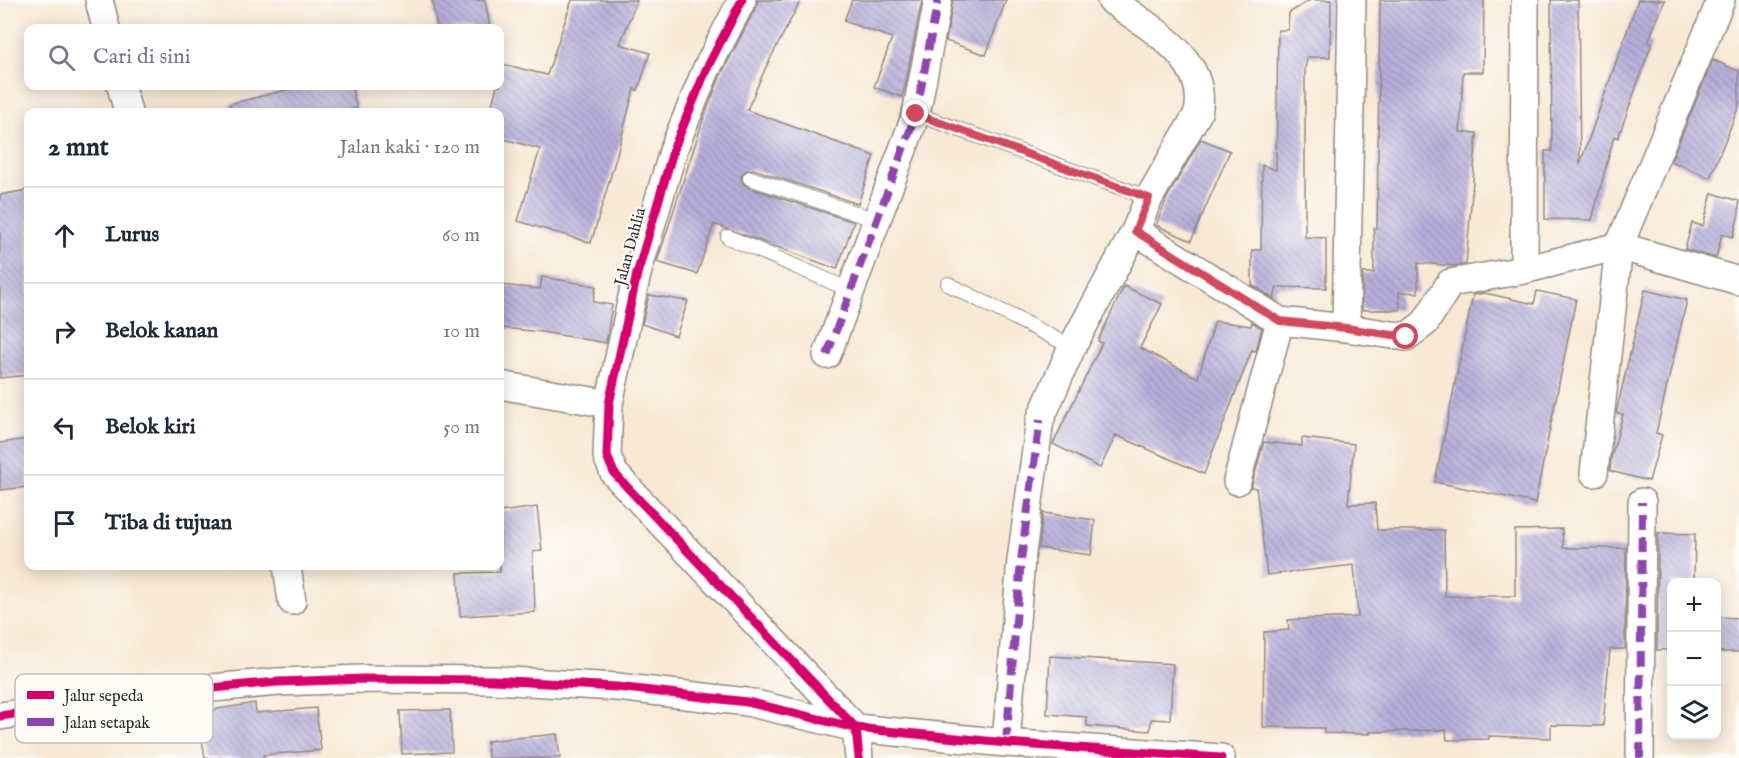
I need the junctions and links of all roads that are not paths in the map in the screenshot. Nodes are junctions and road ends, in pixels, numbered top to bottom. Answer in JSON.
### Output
{"nodes":[{"id":1,"x":99,"y":0,"type":"edge"},
{"id":2,"x":742,"y":0,"type":"edge"},
{"id":3,"x":938,"y":0,"type":"edge"},
{"id":4,"x":1111,"y":0,"type":"edge"},
{"id":5,"x":1352,"y":0,"type":"edge"},
{"id":6,"x":1525,"y":0,"type":"edge"},
{"id":7,"x":1721,"y":0,"type":"edge"},
{"id":8,"x":105,"y":24,"type":"edge"},
{"id":9,"x":122,"y":90,"type":"edge"},
{"id":10,"x":127,"y":108,"type":"edge"},
{"id":11,"x":916,"y":114,"type":"junction"},
{"id":12,"x":750,"y":178,"type":"dead end"},
{"id":13,"x":1149,"y":198,"type":"junction"},
{"id":14,"x":876,"y":220,"type":"junction"},
{"id":15,"x":1135,"y":231,"type":"junction"},
{"id":16,"x":728,"y":237,"type":"dead end"},
{"id":17,"x":1619,"y":246,"type":"junction"},
{"id":18,"x":1524,"y":270,"type":"junction"},
{"id":19,"x":1739,"y":281,"type":"edge"},
{"id":20,"x":948,"y":284,"type":"dead end"},
{"id":21,"x":850,"y":290,"type":"junction"},
{"id":22,"x":1280,"y":321,"type":"junction"},
{"id":23,"x":1346,"y":328,"type":"junction"},
{"id":24,"x":1072,"y":347,"type":"junction"},
{"id":25,"x":828,"y":355,"type":"dead end"},
{"id":26,"x":504,"y":386,"type":"edge"},
{"id":27,"x":609,"y":404,"type":"junction"},
{"id":28,"x":1594,"y":473,"type":"dead end"},
{"id":29,"x":1238,"y":481,"type":"dead end"},
{"id":30,"x":1642,"y":501,"type":"dead end"},
{"id":31,"x":288,"y":570,"type":"edge"},
{"id":32,"x":292,"y":601,"type":"dead end"},
{"id":33,"x":213,"y":688,"type":"edge"},
{"id":34,"x":15,"y":714,"type":"edge"},
{"id":35,"x":0,"y":716,"type":"edge"},
{"id":36,"x":856,"y":728,"type":"junction"},
{"id":37,"x":1006,"y":743,"type":"junction"},
{"id":38,"x":859,"y":758,"type":"edge"},
{"id":39,"x":1221,"y":758,"type":"edge"},
{"id":40,"x":1640,"y":758,"type":"edge"}],
"edges":[{"from":1,"to":8,"type":"street"},
{"from":2,"to":27,"type":"street","name":"Jalan Dahlia"},
{"from":3,"to":11,"type":"street"},
{"from":4,"to":13,"type":"street"},
{"from":5,"to":23,"type":"street"},
{"from":6,"to":18,"type":"street"},
{"from":7,"to":17,"type":"street"},
{"from":9,"to":10,"type":"street"},
{"from":11,"to":13,"type":"lane"},
{"from":11,"to":14,"type":"street"},
{"from":12,"to":14,"type":"lane"},
{"from":13,"to":15,"type":"street"},
{"from":14,"to":21,"type":"street"},
{"from":15,"to":22,"type":"street"},
{"from":15,"to":24,"type":"street"},
{"from":16,"to":21,"type":"lane"},
{"from":17,"to":18,"type":"street"},
{"from":17,"to":19,"type":"street"},
{"from":17,"to":28,"type":"street"},
{"from":18,"to":23,"type":"street"},
{"from":20,"to":24,"type":"lane"},
{"from":21,"to":25,"type":"street"},
{"from":22,"to":23,"type":"street"},
{"from":22,"to":29,"type":"street"},
{"from":24,"to":37,"type":"street"},
{"from":26,"to":27,"type":"street"},
{"from":27,"to":36,"type":"street","name":"Jalan Dahlia"},
{"from":30,"to":40,"type":"street"},
{"from":31,"to":32,"type":"street"},
{"from":33,"to":36,"type":"street"},
{"from":34,"to":35,"type":"street"},
{"from":36,"to":37,"type":"street"},
{"from":36,"to":38,"type":"street"},
{"from":37,"to":39,"type":"street"}]}
